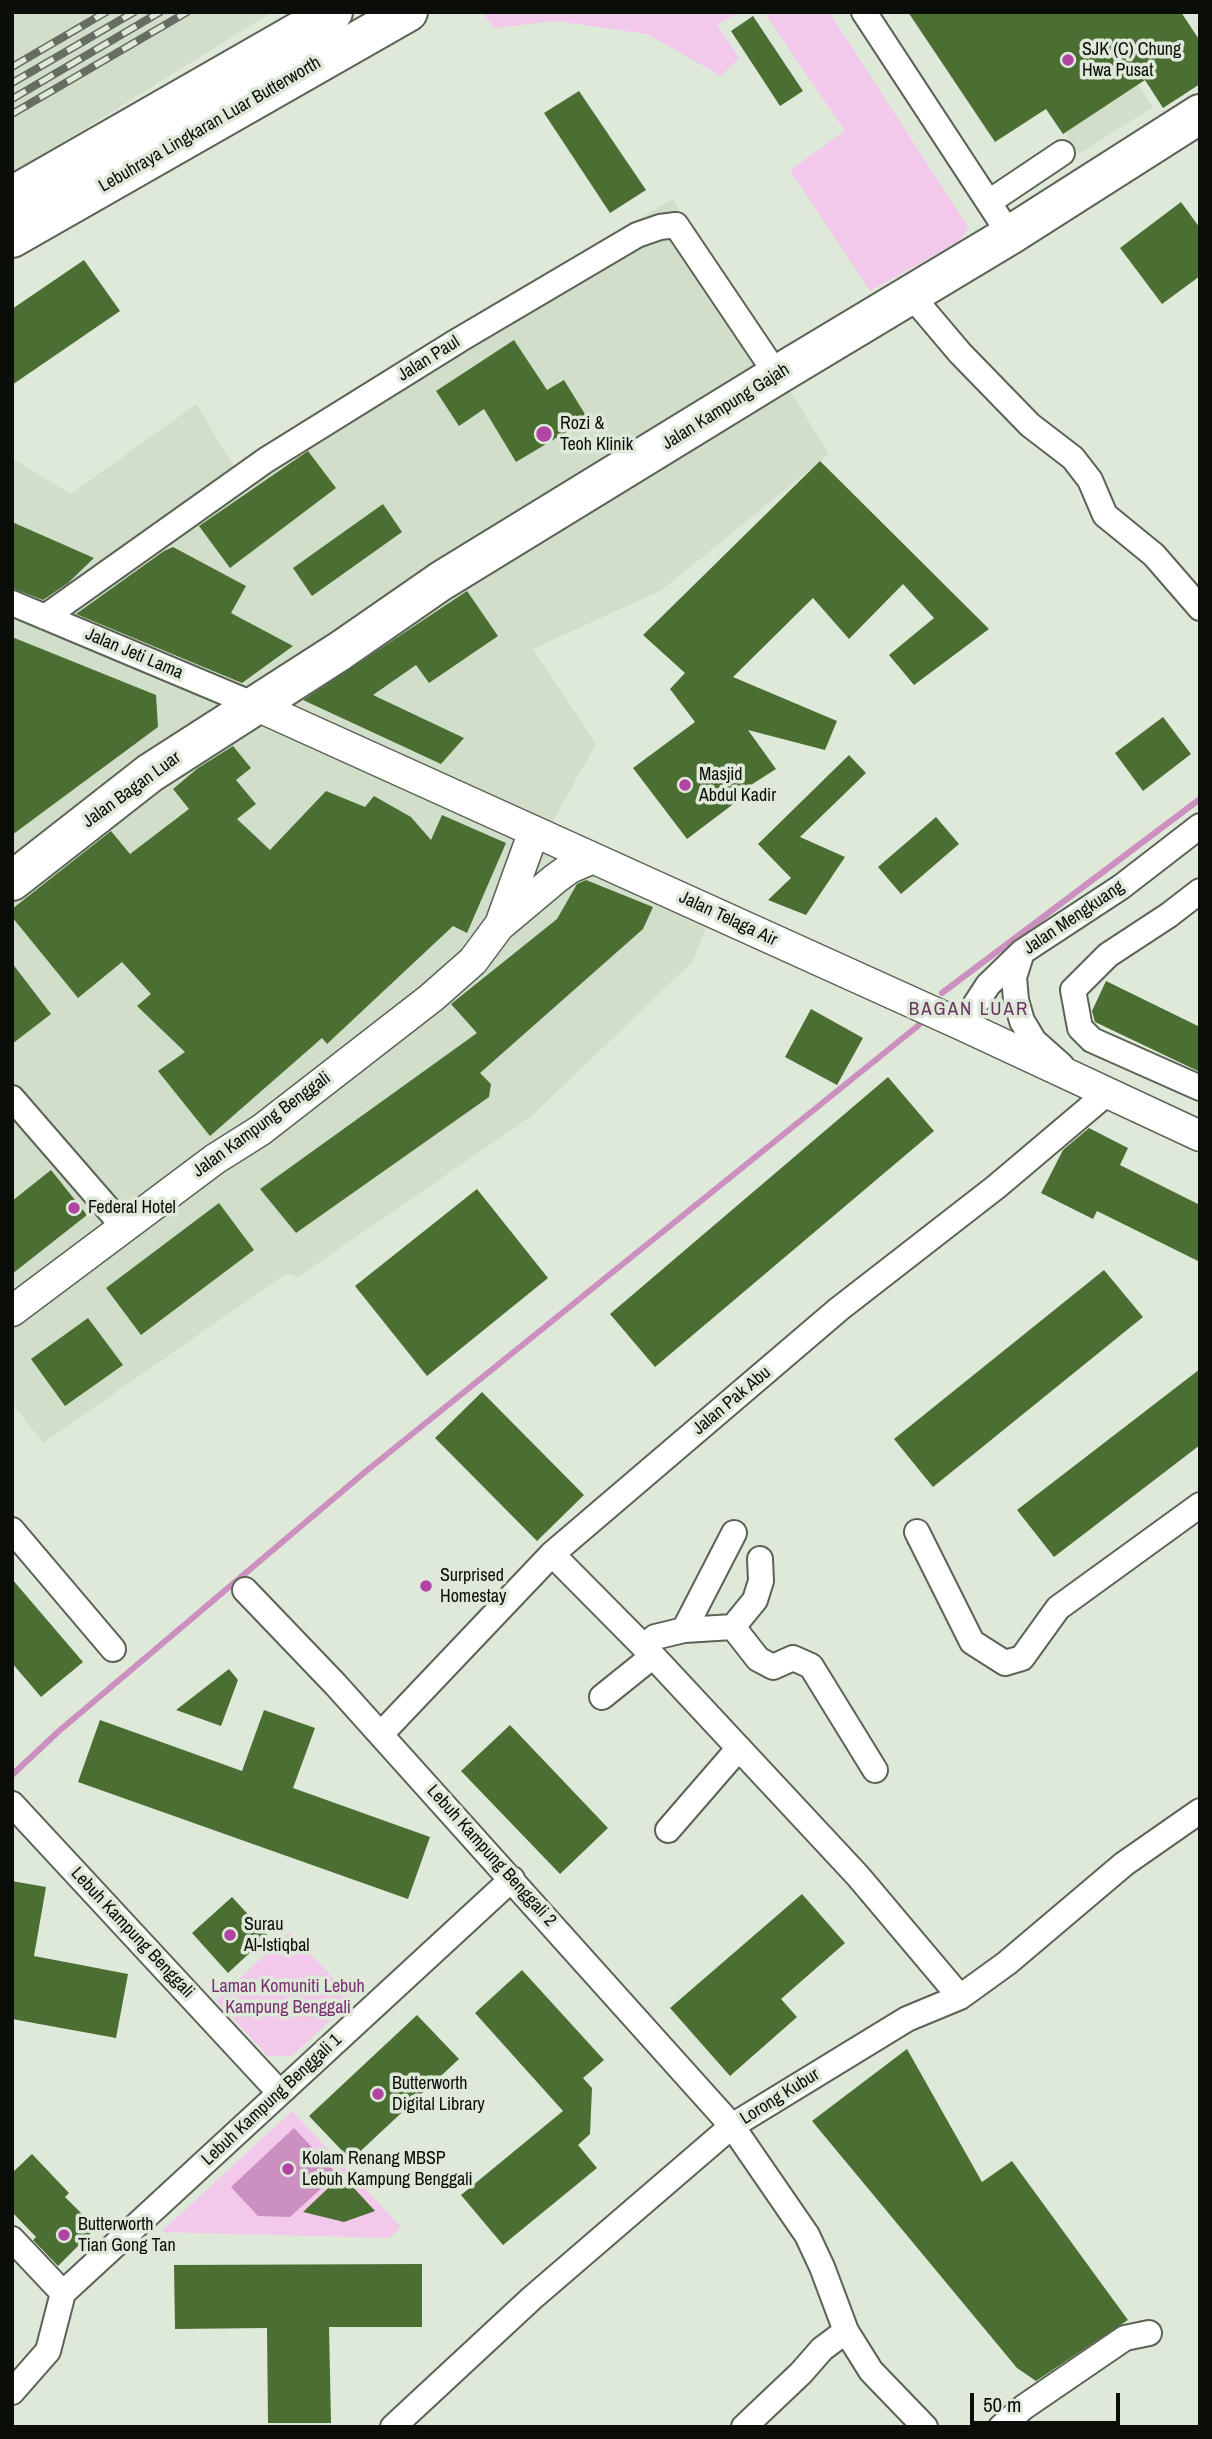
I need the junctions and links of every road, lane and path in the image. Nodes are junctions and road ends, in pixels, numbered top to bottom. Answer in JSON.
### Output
{"nodes":[{"id":1,"x":333,"y":12,"type":"edge"},
{"id":2,"x":408,"y":12,"type":"edge"},
{"id":3,"x":864,"y":12,"type":"edge"},
{"id":4,"x":1200,"y":114,"type":"edge"},
{"id":5,"x":1062,"y":153,"type":"dead end"},
{"id":6,"x":12,"y":196,"type":"edge"},
{"id":7,"x":989,"y":202,"type":"junction"},
{"id":8,"x":1010,"y":235,"type":"junction"},
{"id":9,"x":12,"y":238,"type":"edge"},
{"id":10,"x":910,"y":294,"type":"junction"},
{"id":11,"x":777,"y":375,"type":"junction"},
{"id":12,"x":14,"y":606,"type":"edge"},
{"id":13,"x":1200,"y":608,"type":"edge"},
{"id":14,"x":45,"y":617,"type":"junction"},
{"id":15,"x":255,"y":705,"type":"junction"},
{"id":16,"x":1200,"y":826,"type":"edge"},
{"id":17,"x":534,"y":831,"type":"junction"},
{"id":18,"x":593,"y":858,"type":"junction"},
{"id":19,"x":12,"y":881,"type":"edge"},
{"id":20,"x":1200,"y":891,"type":"edge"},
{"id":21,"x":499,"y":926,"type":"junction"},
{"id":22,"x":1022,"y":952,"type":"junction"},
{"id":23,"x":962,"y":1025,"type":"junction"},
{"id":24,"x":1200,"y":1088,"type":"edge"},
{"id":25,"x":1106,"y":1094,"type":"junction"},
{"id":26,"x":12,"y":1098,"type":"edge"},
{"id":27,"x":1200,"y":1136,"type":"edge"},
{"id":28,"x":123,"y":1226,"type":"junction"},
{"id":29,"x":12,"y":1311,"type":"edge"},
{"id":30,"x":1200,"y":1505,"type":"edge"},
{"id":31,"x":12,"y":1530,"type":"edge"},
{"id":32,"x":916,"y":1532,"type":"dead end"},
{"id":33,"x":734,"y":1533,"type":"dead end"},
{"id":34,"x":552,"y":1554,"type":"junction"},
{"id":35,"x":760,"y":1559,"type":"dead end"},
{"id":36,"x":245,"y":1590,"type":"dead end"},
{"id":37,"x":733,"y":1627,"type":"junction"},
{"id":38,"x":684,"y":1630,"type":"junction"},
{"id":39,"x":113,"y":1648,"type":"dead end"},
{"id":40,"x":649,"y":1652,"type":"junction"},
{"id":41,"x":602,"y":1697,"type":"dead end"},
{"id":42,"x":381,"y":1734,"type":"junction"},
{"id":43,"x":738,"y":1748,"type":"junction"},
{"id":44,"x":875,"y":1770,"type":"dead end"},
{"id":45,"x":12,"y":1804,"type":"edge"},
{"id":46,"x":1200,"y":1811,"type":"edge"},
{"id":47,"x":668,"y":1830,"type":"dead end"},
{"id":48,"x":512,"y":1879,"type":"junction"},
{"id":49,"x":960,"y":1997,"type":"junction"},
{"id":50,"x":280,"y":2093,"type":"junction"},
{"id":51,"x":732,"y":2126,"type":"junction"},
{"id":52,"x":12,"y":2239,"type":"edge"},
{"id":53,"x":63,"y":2293,"type":"junction"},
{"id":54,"x":846,"y":2331,"type":"junction"},
{"id":55,"x":1149,"y":2333,"type":"dead end"},
{"id":56,"x":12,"y":2392,"type":"edge"},
{"id":57,"x":393,"y":2427,"type":"edge"},
{"id":58,"x":744,"y":2427,"type":"edge"},
{"id":59,"x":925,"y":2427,"type":"edge"},
{"id":60,"x":1001,"y":2427,"type":"edge"}],
"edges":[{"from":1,"to":6,"type":"main road","name":"Lebuhraya Lingkaran Luar Butterworth"},
{"from":2,"to":9,"type":"main road","name":"Lebuhraya Lingkaran Luar Butterworth"},
{"from":3,"to":7,"type":"street"},
{"from":4,"to":8,"type":"main road","name":"Jalan Kampung Gajah"},
{"from":5,"to":7,"type":"street"},
{"from":7,"to":8,"type":"street"},
{"from":8,"to":10,"type":"main road","name":"Jalan Kampung Gajah"},
{"from":10,"to":11,"type":"main road","name":"Jalan Kampung Gajah"},
{"from":10,"to":13,"type":"street"},
{"from":11,"to":14,"type":"street","name":"Jalan Paul"},
{"from":11,"to":15,"type":"main road","name":"Jalan Kampung Gajah"},
{"from":12,"to":14,"type":"street","name":"Jalan Jeti Lama"},
{"from":14,"to":15,"type":"street","name":"Jalan Jeti Lama"},
{"from":15,"to":17,"type":"street","name":"Jalan Telaga Air"},
{"from":15,"to":19,"type":"main road","name":"Jalan Bagan Luar"},
{"from":16,"to":22,"type":"street","name":"Jalan Mengkuang"},
{"from":17,"to":18,"type":"street","name":"Jalan Telaga Air"},
{"from":17,"to":21,"type":"street"},
{"from":18,"to":21,"type":"street"},
{"from":18,"to":23,"type":"street","name":"Jalan Telaga Air"},
{"from":20,"to":24,"type":"street"},
{"from":21,"to":28,"type":"street","name":"Jalan Kampung Benggali"},
{"from":22,"to":23,"type":"street","name":"Jalan Mengkuang"},
{"from":22,"to":25,"type":"street"},
{"from":23,"to":25,"type":"street","name":"Jalan Telaga Air"},
{"from":25,"to":27,"type":"street","name":"Jalan Telaga Air"},
{"from":25,"to":34,"type":"street","name":"Jalan Pak Abu"},
{"from":26,"to":28,"type":"street"},
{"from":28,"to":29,"type":"street","name":"Jalan Kampung Benggali"},
{"from":30,"to":32,"type":"street"},
{"from":31,"to":39,"type":"street"},
{"from":33,"to":38,"type":"street"},
{"from":34,"to":40,"type":"street"},
{"from":34,"to":42,"type":"street","name":"Jalan Pak Abu"},
{"from":35,"to":37,"type":"street"},
{"from":36,"to":42,"type":"street","name":"Lebuh Kampung Benggali 2"},
{"from":37,"to":38,"type":"street"},
{"from":37,"to":44,"type":"street"},
{"from":38,"to":40,"type":"street"},
{"from":40,"to":41,"type":"street"},
{"from":40,"to":43,"type":"street"},
{"from":42,"to":48,"type":"street","name":"Lebuh Kampung Benggali 2"},
{"from":43,"to":47,"type":"street"},
{"from":43,"to":49,"type":"street"},
{"from":45,"to":50,"type":"street","name":"Lebuh Kampung Benggali"},
{"from":46,"to":49,"type":"street","name":"Lorong Kubur"},
{"from":48,"to":50,"type":"street","name":"Lebuh Kampung Benggali 1"},
{"from":48,"to":51,"type":"street","name":"Lebuh Kampung Benggali 2"},
{"from":49,"to":51,"type":"street","name":"Lorong Kubur"},
{"from":50,"to":53,"type":"street","name":"Lebuh Kampung Benggali 1"},
{"from":51,"to":54,"type":"street","name":"Lebuh Kampung Benggali 2"},
{"from":51,"to":57,"type":"street","name":"Lorong Kubur"},
{"from":52,"to":53,"type":"street"},
{"from":53,"to":56,"type":"street"},
{"from":54,"to":58,"type":"street"},
{"from":54,"to":59,"type":"street","name":"Lebuh Kampung Benggali 2"},
{"from":55,"to":60,"type":"street"}]}
